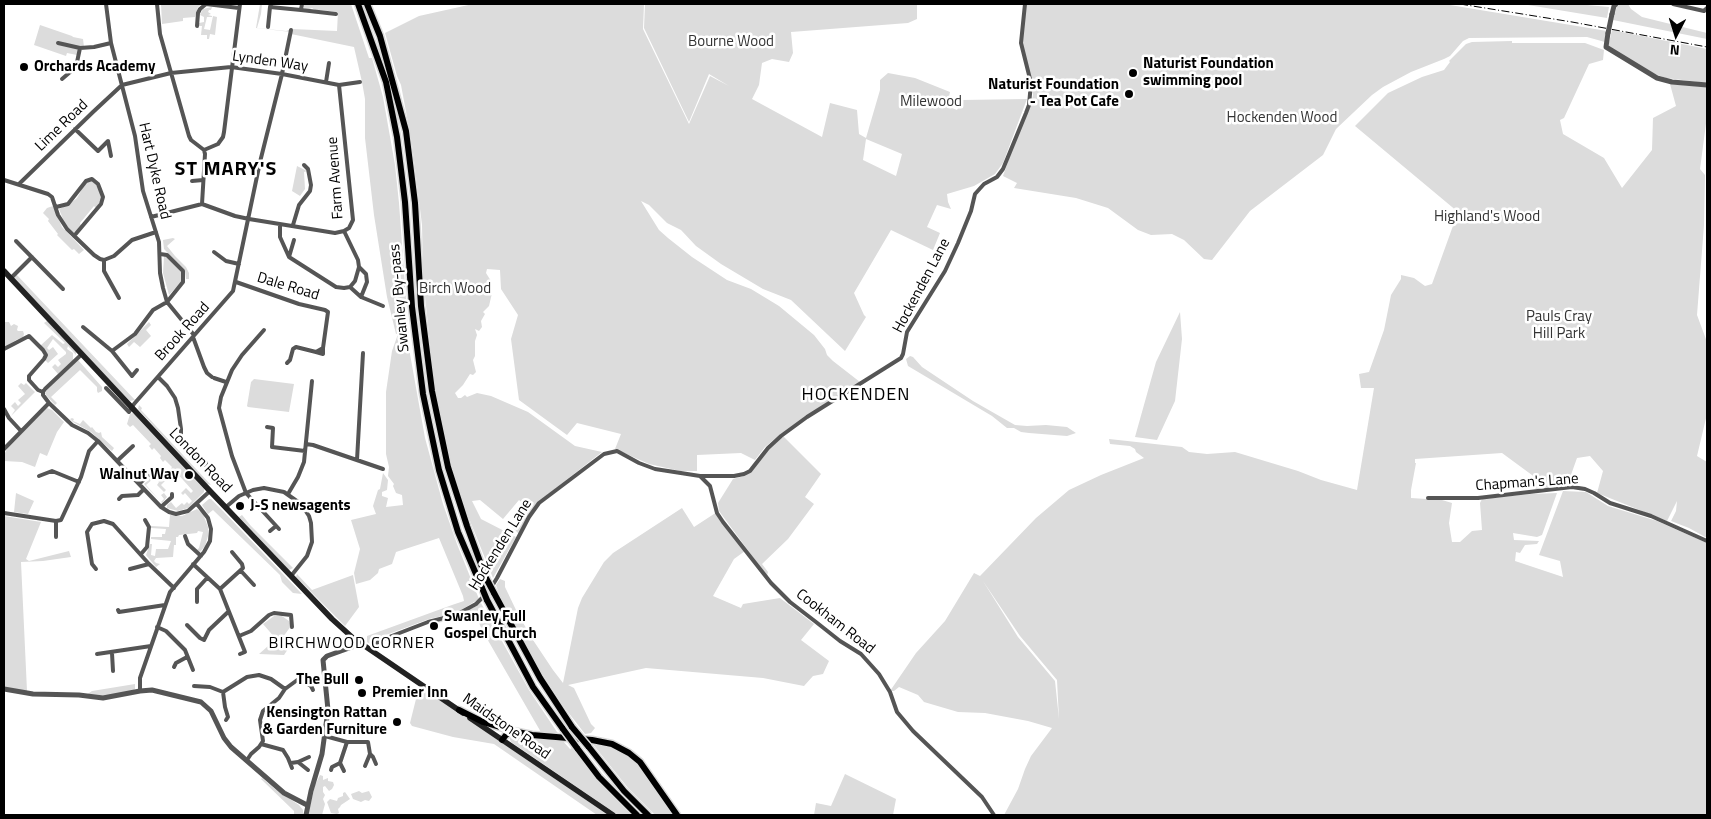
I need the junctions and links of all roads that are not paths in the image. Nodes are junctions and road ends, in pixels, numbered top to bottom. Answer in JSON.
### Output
{"nodes":[{"id":1,"x":106,"y":4,"type":"edge"},
{"id":2,"x":157,"y":4,"type":"edge"},
{"id":3,"x":302,"y":4,"type":"edge"},
{"id":4,"x":358,"y":4,"type":"edge"},
{"id":5,"x":367,"y":4,"type":"edge"},
{"id":6,"x":1025,"y":4,"type":"edge"},
{"id":7,"x":1616,"y":4,"type":"edge"},
{"id":8,"x":1672,"y":4,"type":"edge"},
{"id":9,"x":271,"y":5,"type":"edge"},
{"id":10,"x":240,"y":6,"type":"edge"},
{"id":11,"x":1707,"y":8,"type":"edge"},
{"id":12,"x":301,"y":10,"type":"junction"},
{"id":13,"x":336,"y":14,"type":"dead end"},
{"id":14,"x":197,"y":26,"type":"dead end"},
{"id":15,"x":268,"y":27,"type":"dead end"},
{"id":16,"x":291,"y":30,"type":"dead end"},
{"id":17,"x":58,"y":43,"type":"dead end"},
{"id":18,"x":111,"y":43,"type":"junction"},
{"id":19,"x":80,"y":48,"type":"junction"},
{"id":20,"x":329,"y":63,"type":"dead end"},
{"id":21,"x":231,"y":67,"type":"junction"},
{"id":22,"x":171,"y":73,"type":"junction"},
{"id":23,"x":282,"y":74,"type":"junction"},
{"id":24,"x":62,"y":79,"type":"dead end"},
{"id":25,"x":326,"y":82,"type":"junction"},
{"id":26,"x":360,"y":82,"type":"dead end"},
{"id":27,"x":122,"y":85,"type":"junction"},
{"id":28,"x":339,"y":85,"type":"junction"},
{"id":29,"x":1707,"y":86,"type":"edge"},
{"id":30,"x":75,"y":129,"type":"junction"},
{"id":31,"x":204,"y":150,"type":"junction"},
{"id":32,"x":111,"y":156,"type":"dead end"},
{"id":33,"x":304,"y":164,"type":"dead end"},
{"id":34,"x":4,"y":180,"type":"edge"},
{"id":35,"x":203,"y":180,"type":"junction"},
{"id":36,"x":192,"y":181,"type":"dead end"},
{"id":37,"x":19,"y":184,"type":"junction"},
{"id":38,"x":202,"y":204,"type":"junction"},
{"id":39,"x":56,"y":207,"type":"junction"},
{"id":40,"x":152,"y":217,"type":"junction"},
{"id":41,"x":249,"y":219,"type":"junction"},
{"id":42,"x":280,"y":224,"type":"junction"},
{"id":43,"x":294,"y":225,"type":"junction"},
{"id":44,"x":344,"y":231,"type":"junction"},
{"id":45,"x":156,"y":232,"type":"junction"},
{"id":46,"x":74,"y":236,"type":"junction"},
{"id":47,"x":294,"y":240,"type":"dead end"},
{"id":48,"x":16,"y":241,"type":"dead end"},
{"id":49,"x":214,"y":252,"type":"dead end"},
{"id":50,"x":160,"y":254,"type":"junction"},
{"id":51,"x":32,"y":256,"type":"junction"},
{"id":52,"x":289,"y":258,"type":"junction"},
{"id":53,"x":104,"y":260,"type":"junction"},
{"id":54,"x":239,"y":264,"type":"junction"},
{"id":55,"x":358,"y":267,"type":"junction"},
{"id":56,"x":4,"y":271,"type":"edge"},
{"id":57,"x":11,"y":278,"type":"junction"},
{"id":58,"x":236,"y":282,"type":"junction"},
{"id":59,"x":350,"y":287,"type":"junction"},
{"id":60,"x":63,"y":289,"type":"dead end"},
{"id":61,"x":361,"y":297,"type":"junction"},
{"id":62,"x":119,"y":298,"type":"dead end"},
{"id":63,"x":167,"y":302,"type":"junction"},
{"id":64,"x":382,"y":306,"type":"dead end"},
{"id":65,"x":83,"y":327,"type":"dead end"},
{"id":66,"x":96,"y":329,"type":"dead end"},
{"id":67,"x":264,"y":330,"type":"dead end"},
{"id":68,"x":92,"y":334,"type":"junction"},
{"id":69,"x":194,"y":336,"type":"junction"},
{"id":70,"x":323,"y":348,"type":"junction"},
{"id":71,"x":4,"y":349,"type":"edge"},
{"id":72,"x":112,"y":352,"type":"junction"},
{"id":73,"x":316,"y":352,"type":"junction"},
{"id":74,"x":363,"y":353,"type":"dead end"},
{"id":75,"x":82,"y":354,"type":"junction"},
{"id":76,"x":287,"y":363,"type":"dead end"},
{"id":77,"x":137,"y":370,"type":"dead end"},
{"id":78,"x":132,"y":376,"type":"junction"},
{"id":79,"x":158,"y":377,"type":"junction"},
{"id":80,"x":128,"y":381,"type":"dead end"},
{"id":81,"x":312,"y":381,"type":"dead end"},
{"id":82,"x":226,"y":382,"type":"junction"},
{"id":83,"x":106,"y":388,"type":"dead end"},
{"id":84,"x":43,"y":392,"type":"junction"},
{"id":85,"x":49,"y":403,"type":"junction"},
{"id":86,"x":131,"y":408,"type":"junction"},
{"id":87,"x":4,"y":409,"type":"edge"},
{"id":88,"x":267,"y":427,"type":"dead end"},
{"id":89,"x":21,"y":431,"type":"junction"},
{"id":90,"x":98,"y":441,"type":"junction"},
{"id":91,"x":306,"y":444,"type":"junction"},
{"id":92,"x":133,"y":446,"type":"dead end"},
{"id":93,"x":4,"y":449,"type":"edge"},
{"id":94,"x":305,"y":451,"type":"junction"},
{"id":95,"x":357,"y":460,"type":"junction"},
{"id":96,"x":117,"y":461,"type":"junction"},
{"id":97,"x":206,"y":463,"type":"dead end"},
{"id":98,"x":383,"y":469,"type":"dead end"},
{"id":99,"x":153,"y":471,"type":"dead end"},
{"id":100,"x":39,"y":476,"type":"dead end"},
{"id":101,"x":700,"y":476,"type":"junction"},
{"id":102,"x":713,"y":477,"type":"junction"},
{"id":103,"x":79,"y":482,"type":"junction"},
{"id":104,"x":140,"y":484,"type":"junction"},
{"id":105,"x":710,"y":486,"type":"junction"},
{"id":106,"x":144,"y":489,"type":"junction"},
{"id":107,"x":210,"y":491,"type":"junction"},
{"id":108,"x":246,"y":493,"type":"junction"},
{"id":109,"x":172,"y":494,"type":"dead end"},
{"id":110,"x":288,"y":494,"type":"junction"},
{"id":111,"x":1428,"y":498,"type":"dead end"},
{"id":112,"x":119,"y":499,"type":"dead end"},
{"id":113,"x":197,"y":504,"type":"junction"},
{"id":114,"x":226,"y":507,"type":"junction"},
{"id":115,"x":161,"y":508,"type":"junction"},
{"id":116,"x":4,"y":513,"type":"edge"},
{"id":117,"x":145,"y":520,"type":"dead end"},
{"id":118,"x":56,"y":521,"type":"junction"},
{"id":119,"x":270,"y":531,"type":"dead end"},
{"id":120,"x":185,"y":536,"type":"dead end"},
{"id":121,"x":56,"y":537,"type":"dead end"},
{"id":122,"x":1707,"y":541,"type":"edge"},
{"id":123,"x":232,"y":552,"type":"dead end"},
{"id":124,"x":141,"y":554,"type":"junction"},
{"id":125,"x":200,"y":556,"type":"junction"},
{"id":126,"x":149,"y":564,"type":"junction"},
{"id":127,"x":193,"y":564,"type":"junction"},
{"id":128,"x":96,"y":569,"type":"dead end"},
{"id":129,"x":130,"y":569,"type":"dead end"},
{"id":130,"x":240,"y":571,"type":"junction"},
{"id":131,"x":290,"y":576,"type":"junction"},
{"id":132,"x":207,"y":578,"type":"junction"},
{"id":133,"x":254,"y":585,"type":"dead end"},
{"id":134,"x":174,"y":588,"type":"junction"},
{"id":135,"x":220,"y":589,"type":"junction"},
{"id":136,"x":197,"y":602,"type":"dead end"},
{"id":137,"x":165,"y":606,"type":"junction"},
{"id":138,"x":118,"y":610,"type":"dead end"},
{"id":139,"x":228,"y":612,"type":"junction"},
{"id":140,"x":187,"y":625,"type":"dead end"},
{"id":141,"x":157,"y":627,"type":"junction"},
{"id":142,"x":292,"y":627,"type":"dead end"},
{"id":143,"x":240,"y":636,"type":"junction"},
{"id":144,"x":353,"y":638,"type":"junction"},
{"id":145,"x":360,"y":642,"type":"junction"},
{"id":146,"x":151,"y":646,"type":"junction"},
{"id":147,"x":349,"y":648,"type":"junction"},
{"id":148,"x":372,"y":651,"type":"junction"},
{"id":149,"x":112,"y":653,"type":"junction"},
{"id":150,"x":97,"y":654,"type":"dead end"},
{"id":151,"x":187,"y":657,"type":"junction"},
{"id":152,"x":246,"y":657,"type":"dead end"},
{"id":153,"x":386,"y":660,"type":"joint"},
{"id":154,"x":174,"y":667,"type":"dead end"},
{"id":155,"x":193,"y":670,"type":"dead end"},
{"id":156,"x":114,"y":671,"type":"dead end"},
{"id":157,"x":194,"y":686,"type":"dead end"},
{"id":158,"x":4,"y":689,"type":"edge"},
{"id":159,"x":285,"y":689,"type":"junction"},
{"id":160,"x":313,"y":690,"type":"dead end"},
{"id":161,"x":140,"y":691,"type":"junction"},
{"id":162,"x":223,"y":692,"type":"junction"},
{"id":163,"x":459,"y":710,"type":"junction"},
{"id":164,"x":229,"y":718,"type":"dead end"},
{"id":165,"x":513,"y":732,"type":"junction"},
{"id":166,"x":325,"y":736,"type":"junction"},
{"id":167,"x":502,"y":740,"type":"junction"},
{"id":168,"x":347,"y":742,"type":"junction"},
{"id":169,"x":261,"y":744,"type":"junction"},
{"id":170,"x":370,"y":754,"type":"junction"},
{"id":171,"x":309,"y":757,"type":"dead end"},
{"id":172,"x":246,"y":760,"type":"junction"},
{"id":173,"x":291,"y":762,"type":"junction"},
{"id":174,"x":298,"y":762,"type":"junction"},
{"id":175,"x":340,"y":763,"type":"junction"},
{"id":176,"x":376,"y":764,"type":"dead end"},
{"id":177,"x":365,"y":766,"type":"dead end"},
{"id":178,"x":292,"y":768,"type":"dead end"},
{"id":179,"x":308,"y":770,"type":"dead end"},
{"id":180,"x":331,"y":770,"type":"dead end"},
{"id":181,"x":344,"y":771,"type":"dead end"},
{"id":182,"x":307,"y":805,"type":"junction"},
{"id":183,"x":306,"y":815,"type":"edge"},
{"id":184,"x":613,"y":815,"type":"edge"},
{"id":185,"x":637,"y":815,"type":"edge"},
{"id":186,"x":648,"y":815,"type":"edge"},
{"id":187,"x":677,"y":815,"type":"edge"},
{"id":188,"x":994,"y":815,"type":"edge"}],
"edges":[{"from":1,"to":18,"type":"street","name":"Hart Dyke Road"},
{"from":2,"to":22,"type":"street"},
{"from":3,"to":12,"type":"street"},
{"from":4,"to":185,"type":"highway","name":"Swanley By-pass","bridge":true},
{"from":5,"to":186,"type":"highway","name":"Swanley By-pass","bridge":true},
{"from":6,"to":102,"type":"street","name":"Hockenden Lane"},
{"from":7,"to":29,"type":"street","bridge":true},
{"from":8,"to":11,"type":"street"},
{"from":9,"to":12,"type":"street"},
{"from":9,"to":15,"type":"street"},
{"from":10,"to":14,"type":"street"},
{"from":10,"to":21,"type":"street"},
{"from":12,"to":13,"type":"street"},
{"from":16,"to":23,"type":"street","name":"Brook Road"},
{"from":17,"to":19,"type":"street"},
{"from":18,"to":19,"type":"street"},
{"from":18,"to":27,"type":"street","name":"Hart Dyke Road"},
{"from":19,"to":24,"type":"street"},
{"from":20,"to":25,"type":"street","name":"Lynden Way"},
{"from":21,"to":22,"type":"street","name":"Lynden Way"},
{"from":21,"to":23,"type":"street","name":"Lynden Way"},
{"from":21,"to":31,"type":"street"},
{"from":22,"to":27,"type":"street","name":"Lynden Way"},
{"from":22,"to":31,"type":"street"},
{"from":23,"to":25,"type":"street","name":"Lynden Way"},
{"from":23,"to":41,"type":"street","name":"Brook Road"},
{"from":25,"to":28,"type":"street","name":"Lynden Way"},
{"from":26,"to":28,"type":"street","name":"Lynden Way"},
{"from":27,"to":30,"type":"street","name":"Lime Road"},
{"from":27,"to":40,"type":"street","name":"Hart Dyke Road"},
{"from":28,"to":44,"type":"street","name":"Farm Avenue"},
{"from":30,"to":32,"type":"street"},
{"from":30,"to":37,"type":"street","name":"Lime Road"},
{"from":31,"to":35,"type":"street"},
{"from":33,"to":43,"type":"street"},
{"from":34,"to":37,"type":"street"},
{"from":35,"to":36,"type":"street"},
{"from":35,"to":38,"type":"street"},
{"from":37,"to":39,"type":"street"},
{"from":38,"to":40,"type":"street"},
{"from":38,"to":41,"type":"street","name":"Farm Avenue"},
{"from":39,"to":46,"type":"street"},
{"from":39,"to":46,"type":"street"},
{"from":40,"to":45,"type":"street","name":"Hart Dyke Road"},
{"from":41,"to":42,"type":"street","name":"Farm Avenue"},
{"from":41,"to":54,"type":"street","name":"Brook Road"},
{"from":42,"to":43,"type":"street","name":"Farm Avenue"},
{"from":42,"to":52,"type":"street"},
{"from":43,"to":44,"type":"street","name":"Farm Avenue"},
{"from":44,"to":55,"type":"street"},
{"from":45,"to":50,"type":"street","name":"Hart Dyke Road"},
{"from":45,"to":53,"type":"street"},
{"from":46,"to":53,"type":"street"},
{"from":47,"to":52,"type":"street"},
{"from":48,"to":51,"type":"street"},
{"from":49,"to":54,"type":"street"},
{"from":50,"to":63,"type":"street","name":"Hart Dyke Road"},
{"from":50,"to":63,"type":"street"},
{"from":51,"to":57,"type":"street"},
{"from":51,"to":60,"type":"street"},
{"from":52,"to":59,"type":"street"},
{"from":53,"to":62,"type":"street"},
{"from":54,"to":58,"type":"street","name":"Brook Road"},
{"from":55,"to":59,"type":"street"},
{"from":55,"to":61,"type":"street"},
{"from":56,"to":57,"type":"main road","name":"London Road"},
{"from":57,"to":75,"type":"main road","name":"London Road"},
{"from":58,"to":69,"type":"street","name":"Brook Road"},
{"from":58,"to":70,"type":"street","name":"Dale Road"},
{"from":59,"to":61,"type":"street"},
{"from":61,"to":64,"type":"street"},
{"from":63,"to":69,"type":"street","name":"Hart Dyke Road"},
{"from":63,"to":72,"type":"street"},
{"from":65,"to":68,"type":"street"},
{"from":66,"to":68,"type":"street"},
{"from":67,"to":82,"type":"street"},
{"from":68,"to":72,"type":"street"},
{"from":69,"to":79,"type":"street","name":"Brook Road"},
{"from":69,"to":82,"type":"street","name":"Hart Dyke Road"},
{"from":70,"to":73,"type":"street"},
{"from":70,"to":73,"type":"street","name":"Dale Road"},
{"from":71,"to":84,"type":"street"},
{"from":72,"to":78,"type":"street"},
{"from":73,"to":76,"type":"street","name":"Dale Road"},
{"from":74,"to":95,"type":"street"},
{"from":75,"to":84,"type":"street"},
{"from":75,"to":86,"type":"main road","name":"London Road"},
{"from":77,"to":78,"type":"street"},
{"from":78,"to":80,"type":"street"},
{"from":79,"to":86,"type":"street","name":"Brook Road"},
{"from":79,"to":97,"type":"street"},
{"from":81,"to":91,"type":"street"},
{"from":82,"to":108,"type":"street"},
{"from":83,"to":86,"type":"street"},
{"from":84,"to":85,"type":"street"},
{"from":85,"to":89,"type":"street"},
{"from":85,"to":90,"type":"street"},
{"from":86,"to":107,"type":"main road","name":"London Road"},
{"from":87,"to":89,"type":"street"},
{"from":88,"to":94,"type":"street"},
{"from":89,"to":93,"type":"street"},
{"from":90,"to":96,"type":"street"},
{"from":90,"to":103,"type":"street"},
{"from":91,"to":94,"type":"street"},
{"from":91,"to":95,"type":"street"},
{"from":92,"to":96,"type":"street"},
{"from":94,"to":110,"type":"street"},
{"from":95,"to":98,"type":"street"},
{"from":96,"to":104,"type":"street"},
{"from":99,"to":104,"type":"street"},
{"from":100,"to":103,"type":"street"},
{"from":101,"to":102,"type":"street","name":"Hockenden Lane"},
{"from":101,"to":105,"type":"street"},
{"from":101,"to":148,"type":"street","name":"Hockenden Lane"},
{"from":102,"to":105,"type":"street"},
{"from":103,"to":118,"type":"street"},
{"from":104,"to":106,"type":"street"},
{"from":105,"to":188,"type":"street","name":"Cookham Road"},
{"from":106,"to":112,"type":"street"},
{"from":106,"to":115,"type":"street"},
{"from":107,"to":113,"type":"street"},
{"from":107,"to":114,"type":"main road","name":"London Road"},
{"from":108,"to":110,"type":"street"},
{"from":108,"to":114,"type":"street"},
{"from":108,"to":119,"type":"street"},
{"from":109,"to":115,"type":"street"},
{"from":110,"to":131,"type":"street"},
{"from":111,"to":122,"type":"street","name":"Chapman's Lane"},
{"from":113,"to":115,"type":"street"},
{"from":113,"to":125,"type":"street"},
{"from":114,"to":131,"type":"main road","name":"London Road"},
{"from":116,"to":118,"type":"street"},
{"from":117,"to":124,"type":"street"},
{"from":118,"to":121,"type":"street"},
{"from":120,"to":125,"type":"street"},
{"from":123,"to":130,"type":"street"},
{"from":124,"to":126,"type":"street"},
{"from":124,"to":128,"type":"street"},
{"from":125,"to":127,"type":"street"},
{"from":126,"to":129,"type":"street"},
{"from":126,"to":134,"type":"street"},
{"from":127,"to":132,"type":"street"},
{"from":127,"to":134,"type":"street"},
{"from":130,"to":133,"type":"street"},
{"from":130,"to":135,"type":"street"},
{"from":131,"to":144,"type":"main road","name":"London Road"},
{"from":132,"to":135,"type":"street"},
{"from":132,"to":136,"type":"street"},
{"from":134,"to":137,"type":"street"},
{"from":135,"to":139,"type":"street"},
{"from":137,"to":138,"type":"street"},
{"from":137,"to":141,"type":"street"},
{"from":139,"to":140,"type":"street"},
{"from":139,"to":143,"type":"street"},
{"from":141,"to":146,"type":"street"},
{"from":141,"to":151,"type":"street"},
{"from":142,"to":143,"type":"street"},
{"from":143,"to":152,"type":"street"},
{"from":144,"to":145,"type":"main road","name":"London Road"},
{"from":144,"to":147,"type":"street"},
{"from":145,"to":147,"type":"street"},
{"from":145,"to":148,"type":"main road","name":"London Road"},
{"from":146,"to":149,"type":"street"},
{"from":146,"to":161,"type":"street"},
{"from":147,"to":166,"type":"street"},
{"from":148,"to":153,"type":"main road","name":"London Road"},
{"from":149,"to":150,"type":"street"},
{"from":149,"to":156,"type":"street"},
{"from":151,"to":154,"type":"street"},
{"from":151,"to":155,"type":"street"},
{"from":153,"to":163,"type":"main road","name":"Maidstone Road"},
{"from":157,"to":162,"type":"street"},
{"from":158,"to":161,"type":"street"},
{"from":159,"to":160,"type":"street"},
{"from":159,"to":162,"type":"street"},
{"from":159,"to":169,"type":"street"},
{"from":161,"to":172,"type":"street"},
{"from":162,"to":164,"type":"street"},
{"from":163,"to":165,"type":"highway"},
{"from":163,"to":167,"type":"main road","name":"Maidstone Road"},
{"from":165,"to":167,"type":"highway"},
{"from":165,"to":187,"type":"highway"},
{"from":166,"to":168,"type":"street"},
{"from":166,"to":182,"type":"street"},
{"from":167,"to":184,"type":"main road","name":"Maidstone Road"},
{"from":168,"to":170,"type":"street"},
{"from":168,"to":175,"type":"street"},
{"from":169,"to":172,"type":"street"},
{"from":169,"to":173,"type":"street"},
{"from":170,"to":176,"type":"street"},
{"from":170,"to":177,"type":"street"},
{"from":171,"to":174,"type":"street"},
{"from":172,"to":182,"type":"street"},
{"from":173,"to":174,"type":"street"},
{"from":173,"to":178,"type":"street"},
{"from":174,"to":179,"type":"street"},
{"from":175,"to":180,"type":"street"},
{"from":175,"to":181,"type":"street"},
{"from":182,"to":183,"type":"street"}]}
